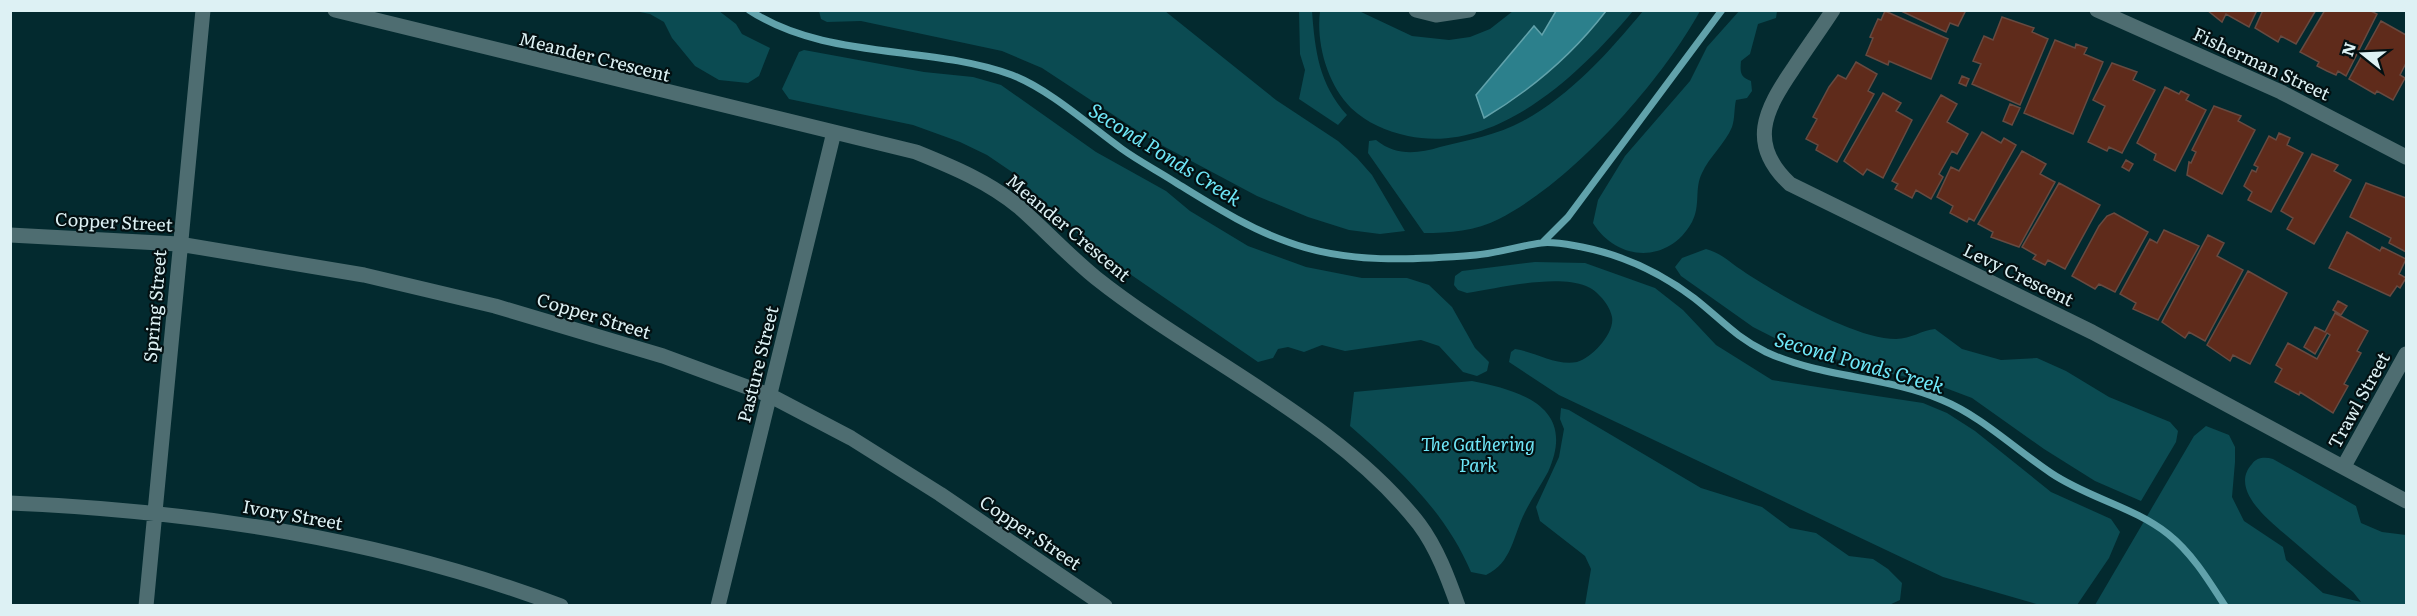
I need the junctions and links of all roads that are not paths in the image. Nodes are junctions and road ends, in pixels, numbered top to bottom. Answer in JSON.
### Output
{"nodes":[{"id":1,"x":203,"y":10,"type":"edge"},
{"id":2,"x":335,"y":10,"type":"edge"},
{"id":3,"x":1416,"y":10,"type":"edge"},
{"id":4,"x":1469,"y":10,"type":"edge"},
{"id":5,"x":1833,"y":10,"type":"edge"},
{"id":6,"x":2097,"y":10,"type":"edge"},
{"id":7,"x":834,"y":132,"type":"junction"},
{"id":8,"x":2406,"y":157,"type":"edge"},
{"id":9,"x":10,"y":235,"type":"edge"},
{"id":10,"x":179,"y":244,"type":"junction"},
{"id":11,"x":2406,"y":354,"type":"edge"},
{"id":12,"x":769,"y":395,"type":"junction"},
{"id":13,"x":2344,"y":466,"type":"junction"},
{"id":14,"x":2406,"y":501,"type":"edge"},
{"id":15,"x":10,"y":503,"type":"edge"},
{"id":16,"x":155,"y":512,"type":"junction"},
{"id":17,"x":146,"y":606,"type":"edge"},
{"id":18,"x":561,"y":606,"type":"edge"},
{"id":19,"x":718,"y":606,"type":"edge"},
{"id":20,"x":1105,"y":606,"type":"edge"},
{"id":21,"x":1458,"y":606,"type":"edge"}],
"edges":[{"from":1,"to":10,"type":"street","name":"Spring Street"},
{"from":2,"to":7,"type":"street","name":"Meander Crescent"},
{"from":3,"to":4,"type":"street"},
{"from":5,"to":13,"type":"street","name":"Levy Crescent"},
{"from":6,"to":8,"type":"street","name":"Fisherman Street"},
{"from":7,"to":12,"type":"street","name":"Pasture Street"},
{"from":7,"to":21,"type":"street","name":"Meander Crescent"},
{"from":9,"to":10,"type":"street","name":"Copper Street"},
{"from":10,"to":12,"type":"street","name":"Copper Street"},
{"from":10,"to":16,"type":"street","name":"Spring Street"},
{"from":11,"to":13,"type":"street","name":"Trawl Street"},
{"from":12,"to":19,"type":"street","name":"Pasture Street"},
{"from":12,"to":20,"type":"street","name":"Copper Street"},
{"from":13,"to":14,"type":"street","name":"Levy Crescent"},
{"from":15,"to":16,"type":"street","name":"Ivory Street"},
{"from":16,"to":17,"type":"street","name":"Spring Street"},
{"from":16,"to":18,"type":"street","name":"Ivory Street"}]}
